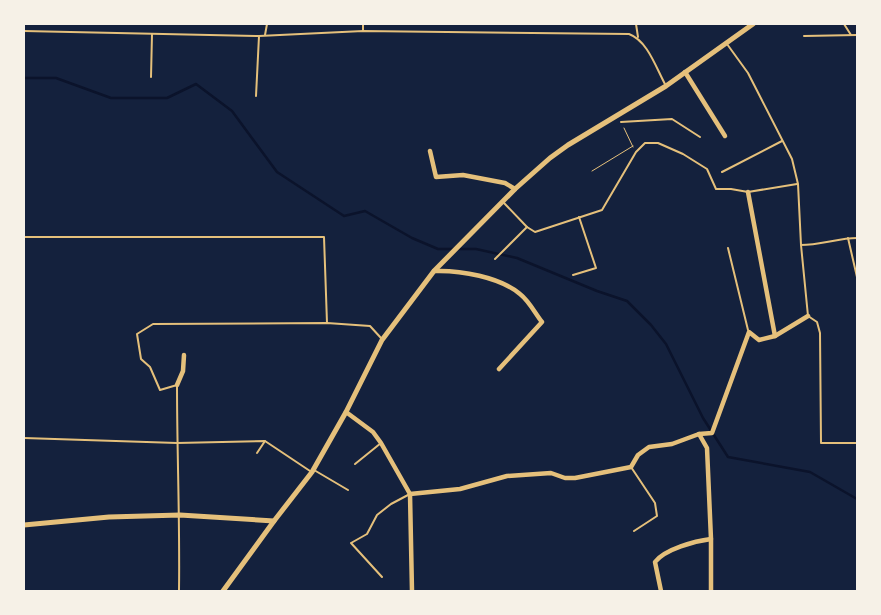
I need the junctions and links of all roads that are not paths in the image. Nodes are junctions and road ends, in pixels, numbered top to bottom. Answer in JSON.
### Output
{"nodes":[{"id":1,"x":267,"y":24,"type":"edge"},
{"id":2,"x":363,"y":24,"type":"edge"},
{"id":3,"x":636,"y":24,"type":"edge"},
{"id":4,"x":753,"y":24,"type":"edge"},
{"id":5,"x":844,"y":24,"type":"edge"},
{"id":6,"x":24,"y":31,"type":"edge"},
{"id":7,"x":363,"y":31,"type":"junction"},
{"id":8,"x":152,"y":34,"type":"junction"},
{"id":9,"x":851,"y":34,"type":"junction"},
{"id":10,"x":265,"y":35,"type":"junction"},
{"id":11,"x":857,"y":35,"type":"edge"},
{"id":12,"x":259,"y":36,"type":"junction"},
{"id":13,"x":804,"y":36,"type":"dead end"},
{"id":14,"x":638,"y":37,"type":"junction"},
{"id":15,"x":726,"y":42,"type":"junction"},
{"id":16,"x":686,"y":72,"type":"junction"},
{"id":17,"x":151,"y":77,"type":"dead end"},
{"id":18,"x":666,"y":86,"type":"junction"},
{"id":19,"x":256,"y":96,"type":"dead end"},
{"id":20,"x":621,"y":122,"type":"road end"},
{"id":21,"x":725,"y":136,"type":"dead end"},
{"id":22,"x":700,"y":137,"type":"dead end"},
{"id":23,"x":782,"y":141,"type":"junction"},
{"id":24,"x":430,"y":151,"type":"dead end"},
{"id":25,"x":722,"y":172,"type":"dead end"},
{"id":26,"x":798,"y":184,"type":"junction"},
{"id":27,"x":515,"y":188,"type":"junction"},
{"id":28,"x":748,"y":192,"type":"junction"},
{"id":29,"x":502,"y":202,"type":"junction"},
{"id":30,"x":579,"y":217,"type":"junction"},
{"id":31,"x":527,"y":227,"type":"junction"},
{"id":32,"x":24,"y":238,"type":"edge"},
{"id":33,"x":848,"y":238,"type":"junction"},
{"id":34,"x":857,"y":238,"type":"edge"},
{"id":35,"x":801,"y":245,"type":"junction"},
{"id":36,"x":728,"y":248,"type":"dead end"},
{"id":37,"x":495,"y":259,"type":"dead end"},
{"id":38,"x":434,"y":270,"type":"junction"},
{"id":39,"x":573,"y":275,"type":"dead end"},
{"id":40,"x":857,"y":277,"type":"edge"},
{"id":41,"x":808,"y":316,"type":"junction"},
{"id":42,"x":327,"y":323,"type":"junction"},
{"id":43,"x":749,"y":332,"type":"junction"},
{"id":44,"x":775,"y":336,"type":"junction"},
{"id":45,"x":382,"y":340,"type":"junction"},
{"id":46,"x":184,"y":355,"type":"dead end"},
{"id":47,"x":499,"y":369,"type":"dead end"},
{"id":48,"x":178,"y":385,"type":"junction"},
{"id":49,"x":346,"y":412,"type":"junction"},
{"id":50,"x":699,"y":434,"type":"junction"},
{"id":51,"x":24,"y":438,"type":"edge"},
{"id":52,"x":265,"y":441,"type":"junction"},
{"id":53,"x":177,"y":443,"type":"junction"},
{"id":54,"x":857,"y":443,"type":"edge"},
{"id":55,"x":381,"y":444,"type":"junction"},
{"id":56,"x":257,"y":452,"type":"dead end"},
{"id":57,"x":356,"y":464,"type":"dead end"},
{"id":58,"x":631,"y":467,"type":"junction"},
{"id":59,"x":313,"y":471,"type":"junction"},
{"id":60,"x":348,"y":490,"type":"dead end"},
{"id":61,"x":410,"y":494,"type":"junction"},
{"id":62,"x":180,"y":515,"type":"junction"},
{"id":63,"x":274,"y":521,"type":"junction"},
{"id":64,"x":24,"y":525,"type":"edge"},
{"id":65,"x":634,"y":531,"type":"dead end"},
{"id":66,"x":711,"y":539,"type":"junction"},
{"id":67,"x":382,"y":577,"type":"dead end"},
{"id":68,"x":179,"y":591,"type":"edge"},
{"id":69,"x":223,"y":591,"type":"edge"},
{"id":70,"x":412,"y":591,"type":"edge"},
{"id":71,"x":661,"y":591,"type":"edge"},
{"id":72,"x":711,"y":591,"type":"edge"}],
"edges":[{"from":1,"to":10,"type":"lane"},
{"from":2,"to":7,"type":"lane"},
{"from":3,"to":14,"type":"lane"},
{"from":4,"to":15,"type":"street"},
{"from":5,"to":9,"type":"lane"},
{"from":6,"to":8,"type":"lane"},
{"from":7,"to":10,"type":"lane"},
{"from":7,"to":14,"type":"lane"},
{"from":8,"to":12,"type":"lane"},
{"from":8,"to":17,"type":"lane"},
{"from":9,"to":11,"type":"lane"},
{"from":9,"to":13,"type":"lane"},
{"from":10,"to":12,"type":"lane"},
{"from":12,"to":19,"type":"lane"},
{"from":14,"to":18,"type":"lane"},
{"from":15,"to":16,"type":"street"},
{"from":15,"to":23,"type":"lane"},
{"from":16,"to":18,"type":"street"},
{"from":16,"to":21,"type":"street"},
{"from":18,"to":27,"type":"street"},
{"from":20,"to":22,"type":"lane"},
{"from":23,"to":25,"type":"lane"},
{"from":23,"to":26,"type":"lane"},
{"from":24,"to":27,"type":"street"},
{"from":26,"to":28,"type":"lane"},
{"from":26,"to":35,"type":"lane"},
{"from":27,"to":29,"type":"street"},
{"from":28,"to":30,"type":"lane"},
{"from":28,"to":44,"type":"street"},
{"from":29,"to":31,"type":"lane"},
{"from":29,"to":38,"type":"street"},
{"from":30,"to":31,"type":"lane"},
{"from":30,"to":39,"type":"lane"},
{"from":31,"to":37,"type":"lane"},
{"from":32,"to":42,"type":"lane"},
{"from":33,"to":34,"type":"lane"},
{"from":33,"to":35,"type":"lane"},
{"from":33,"to":40,"type":"lane"},
{"from":35,"to":41,"type":"lane"},
{"from":36,"to":43,"type":"lane"},
{"from":38,"to":45,"type":"street"},
{"from":38,"to":47,"type":"street"},
{"from":41,"to":44,"type":"street"},
{"from":41,"to":54,"type":"lane"},
{"from":42,"to":45,"type":"lane"},
{"from":42,"to":48,"type":"lane"},
{"from":43,"to":44,"type":"street"},
{"from":43,"to":50,"type":"street"},
{"from":45,"to":49,"type":"street"},
{"from":46,"to":48,"type":"street"},
{"from":48,"to":53,"type":"lane"},
{"from":49,"to":55,"type":"street"},
{"from":49,"to":59,"type":"street"},
{"from":50,"to":58,"type":"street"},
{"from":50,"to":66,"type":"street"},
{"from":51,"to":53,"type":"lane"},
{"from":52,"to":53,"type":"lane"},
{"from":52,"to":56,"type":"lane"},
{"from":52,"to":59,"type":"lane"},
{"from":53,"to":62,"type":"lane"},
{"from":55,"to":57,"type":"lane"},
{"from":55,"to":61,"type":"street"},
{"from":58,"to":61,"type":"street"},
{"from":58,"to":65,"type":"lane"},
{"from":59,"to":60,"type":"lane"},
{"from":59,"to":63,"type":"street"},
{"from":61,"to":67,"type":"lane"},
{"from":61,"to":70,"type":"street"},
{"from":62,"to":63,"type":"street"},
{"from":62,"to":64,"type":"street"},
{"from":62,"to":68,"type":"lane"},
{"from":63,"to":69,"type":"street"},
{"from":66,"to":71,"type":"street"},
{"from":66,"to":72,"type":"street"}]}
